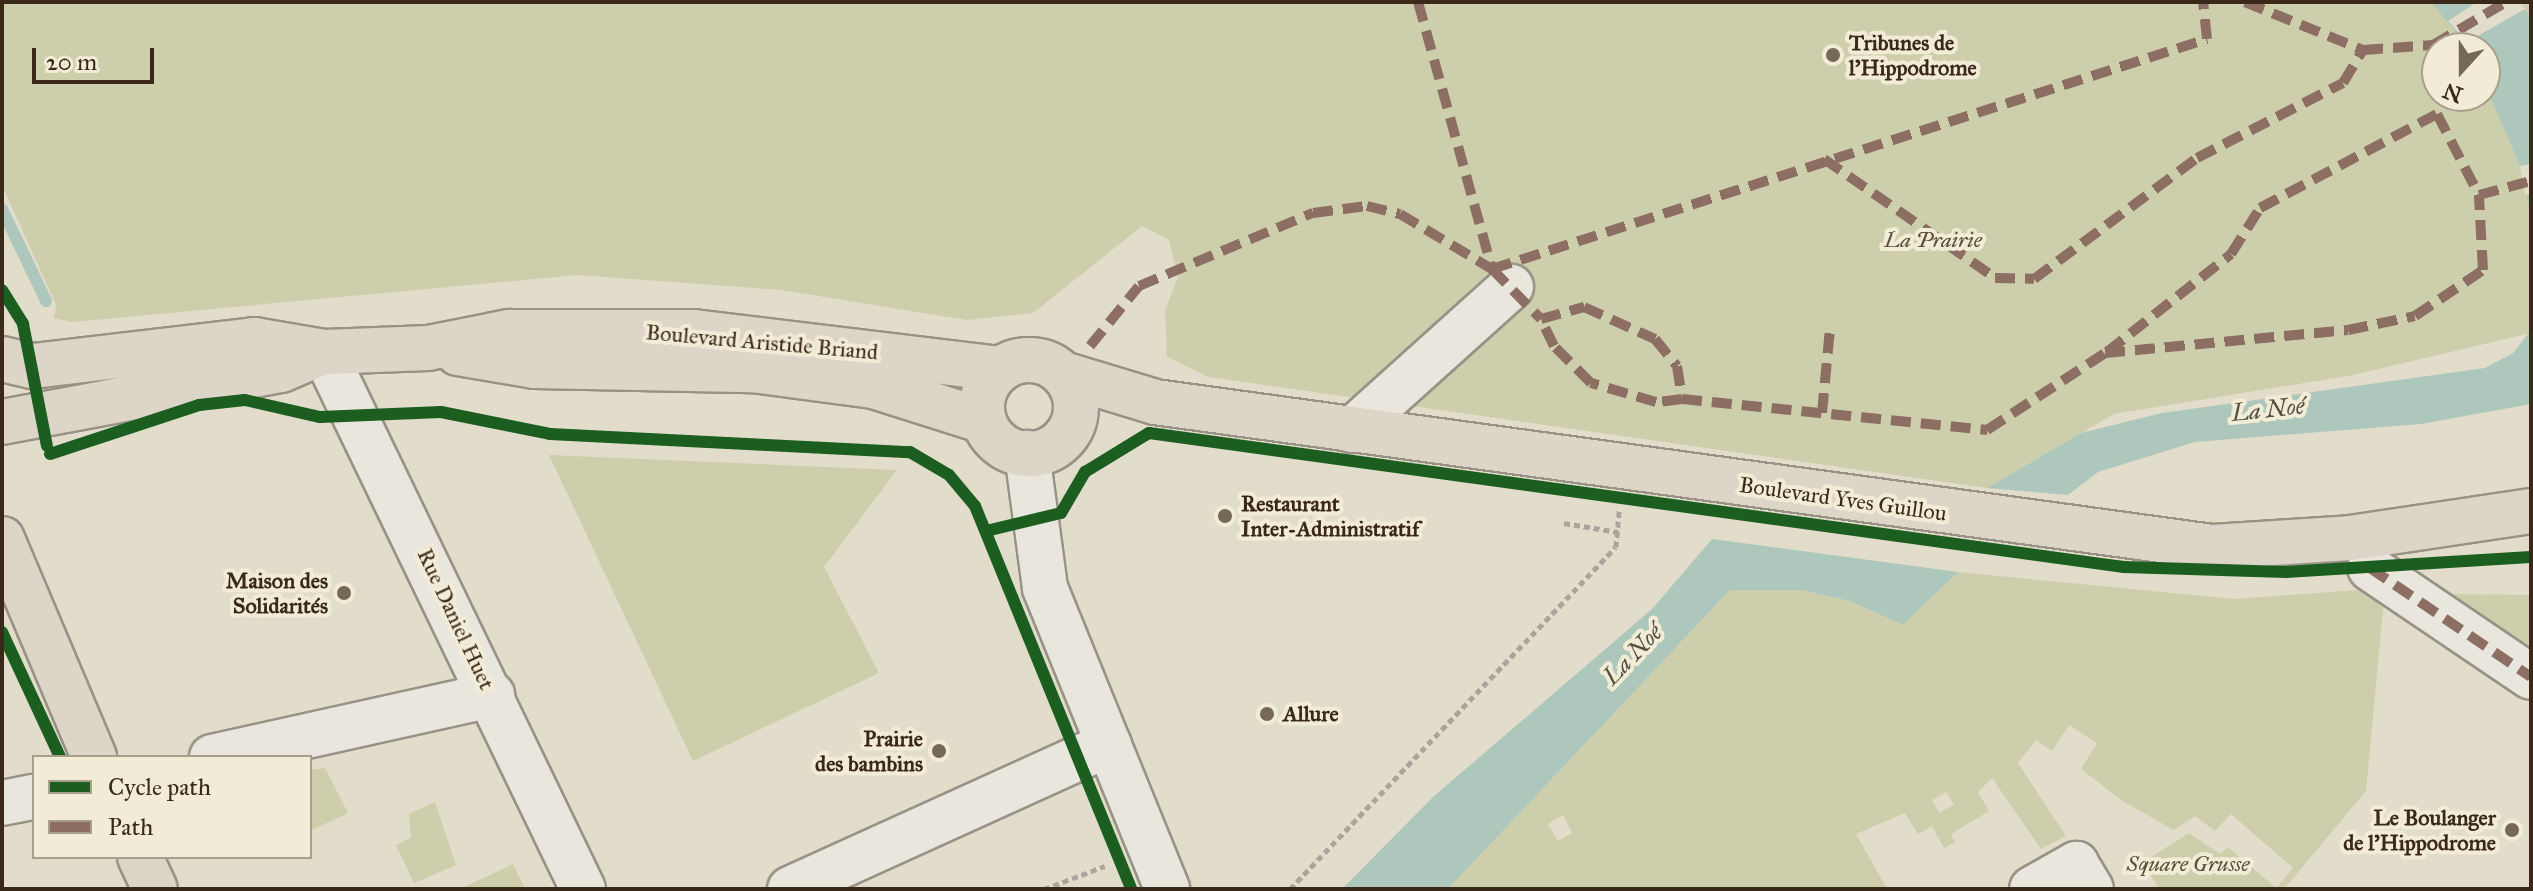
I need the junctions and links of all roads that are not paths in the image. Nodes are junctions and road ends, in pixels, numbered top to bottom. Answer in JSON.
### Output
{"nodes":[{"id":1,"x":1511,"y":287,"type":"dead end"},
{"id":2,"x":428,"y":348,"type":"junction"},
{"id":3,"x":324,"y":352,"type":"junction"},
{"id":4,"x":2,"y":359,"type":"edge"},
{"id":5,"x":1000,"y":369,"type":"junction"},
{"id":6,"x":1063,"y":374,"type":"junction"},
{"id":7,"x":1155,"y":402,"type":"junction"},
{"id":8,"x":984,"y":421,"type":"junction"},
{"id":9,"x":2,"y":422,"type":"edge"},
{"id":10,"x":1352,"y":430,"type":"junction"},
{"id":11,"x":1046,"y":446,"type":"junction"},
{"id":12,"x":2531,"y":511,"type":"edge"},
{"id":13,"x":2,"y":539,"type":"edge"},
{"id":14,"x":2370,"y":568,"type":"dead end"},
{"id":15,"x":2531,"y":677,"type":"edge"},
{"id":16,"x":492,"y":695,"type":"junction"},
{"id":17,"x":1109,"y":744,"type":"junction"},
{"id":18,"x":93,"y":755,"type":"edge"},
{"id":19,"x":221,"y":755,"type":"edge"},
{"id":20,"x":32,"y":797,"type":"edge"},
{"id":21,"x":2,"y":803,"type":"edge"},
{"id":22,"x":141,"y":859,"type":"edge"},
{"id":23,"x":155,"y":889,"type":"edge"},
{"id":24,"x":583,"y":889,"type":"edge"},
{"id":25,"x":790,"y":889,"type":"edge"},
{"id":26,"x":1167,"y":889,"type":"edge"},
{"id":27,"x":2032,"y":889,"type":"edge"},
{"id":28,"x":2091,"y":889,"type":"edge"}],
"edges":[{"from":1,"to":10,"type":"street"},
{"from":2,"to":3,"type":"main road","name":"Boulevard Aristide Briand"},
{"from":2,"to":5,"type":"main road","name":"Boulevard Aristide Briand"},
{"from":2,"to":8,"type":"main road","name":"Boulevard Aristide Briand"},
{"from":3,"to":4,"type":"main road","name":"Boulevard Aristide Briand"},
{"from":3,"to":9,"type":"main road","name":"Boulevard Aristide Briand"},
{"from":3,"to":16,"type":"street","name":"Rue Daniel Huet"},
{"from":5,"to":6,"type":"main road","name":"Boulevard Aristide Briand"},
{"from":5,"to":8,"type":"main road"},
{"from":6,"to":7,"type":"main road","name":"Boulevard Yves Guillou"},
{"from":6,"to":11,"type":"main road"},
{"from":7,"to":10,"type":"main road","name":"Boulevard Yves Guillou"},
{"from":7,"to":11,"type":"main road","name":"Boulevard Yves Guillou"},
{"from":8,"to":11,"type":"main road","name":"Boulevard Aristide Briand"},
{"from":10,"to":12,"type":"main road","name":"Boulevard Yves Guillou"},
{"from":11,"to":17,"type":"street"},
{"from":13,"to":18,"type":"main road"},
{"from":14,"to":15,"type":"street"},
{"from":16,"to":19,"type":"street"},
{"from":16,"to":24,"type":"street","name":"Rue Daniel Huet"},
{"from":17,"to":25,"type":"street"},
{"from":17,"to":26,"type":"street"},
{"from":20,"to":21,"type":"street"},
{"from":22,"to":23,"type":"main road"},
{"from":27,"to":28,"type":"street"}]}
